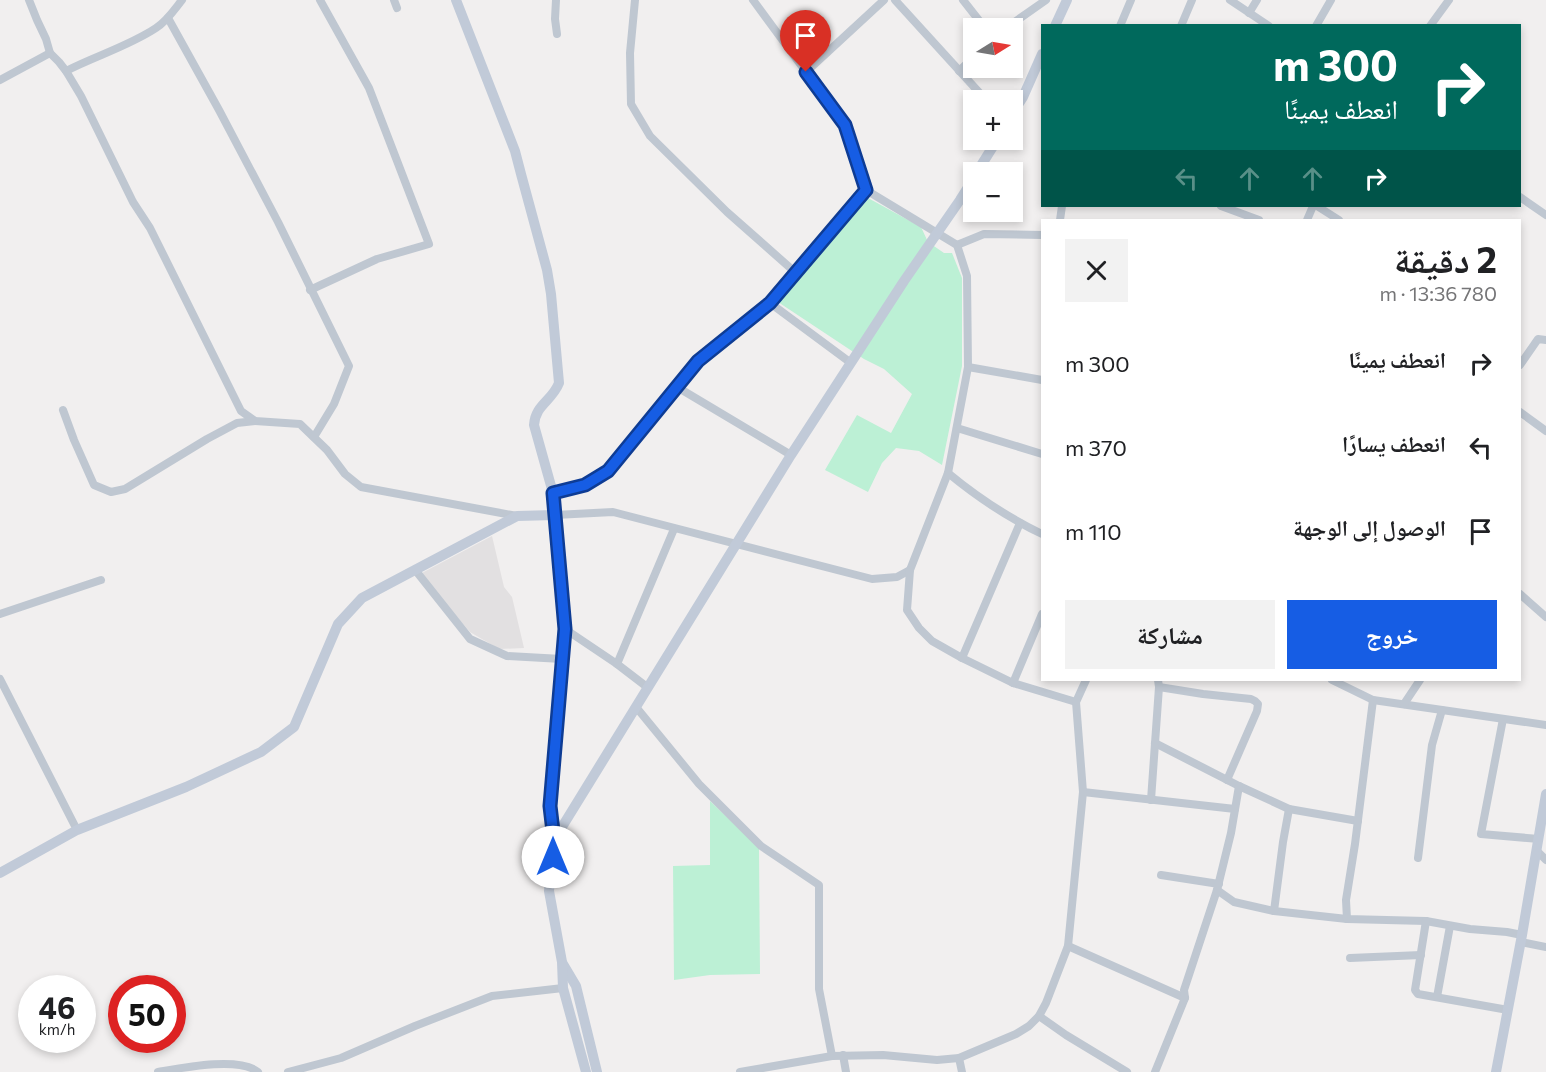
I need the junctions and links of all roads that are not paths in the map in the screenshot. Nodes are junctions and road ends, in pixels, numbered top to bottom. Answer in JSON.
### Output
{"nodes":[{"id":1,"x":29,"y":0,"type":"edge"},
{"id":2,"x":182,"y":0,"type":"edge"},
{"id":3,"x":320,"y":0,"type":"edge"},
{"id":4,"x":456,"y":0,"type":"edge"},
{"id":5,"x":556,"y":0,"type":"edge"},
{"id":6,"x":635,"y":0,"type":"edge"},
{"id":7,"x":753,"y":0,"type":"edge"},
{"id":8,"x":884,"y":0,"type":"edge"},
{"id":9,"x":895,"y":0,"type":"edge"},
{"id":10,"x":963,"y":0,"type":"edge"},
{"id":11,"x":1046,"y":0,"type":"edge"},
{"id":12,"x":1067,"y":0,"type":"edge"},
{"id":13,"x":1131,"y":0,"type":"edge"},
{"id":14,"x":1192,"y":0,"type":"edge"},
{"id":15,"x":1230,"y":0,"type":"edge"},
{"id":16,"x":1257,"y":0,"type":"edge"},
{"id":17,"x":1331,"y":0,"type":"edge"},
{"id":18,"x":1449,"y":0,"type":"edge"},
{"id":19,"x":1249,"y":13,"type":"junction"},
{"id":20,"x":168,"y":18,"type":"junction"},
{"id":21,"x":978,"y":18,"type":"edge"},
{"id":22,"x":1020,"y":18,"type":"edge"},
{"id":23,"x":1057,"y":24,"type":"edge"},
{"id":24,"x":1121,"y":24,"type":"edge"},
{"id":25,"x":1182,"y":24,"type":"edge"},
{"id":26,"x":1266,"y":24,"type":"edge"},
{"id":27,"x":1317,"y":24,"type":"edge"},
{"id":28,"x":1431,"y":24,"type":"edge"},
{"id":29,"x":557,"y":34,"type":"dead end"},
{"id":30,"x":50,"y":53,"type":"junction"},
{"id":31,"x":1041,"y":56,"type":"edge"},
{"id":32,"x":963,"y":67,"type":"edge"},
{"id":33,"x":66,"y":71,"type":"junction"},
{"id":34,"x":959,"y":71,"type":"junction"},
{"id":35,"x":806,"y":72,"type":"junction"},
{"id":36,"x":0,"y":80,"type":"edge"},
{"id":37,"x":977,"y":90,"type":"edge"},
{"id":38,"x":1023,"y":97,"type":"edge"},
{"id":39,"x":866,"y":190,"type":"junction"},
{"id":40,"x":963,"y":194,"type":"edge"},
{"id":41,"x":1521,"y":198,"type":"edge"},
{"id":42,"x":1224,"y":207,"type":"edge"},
{"id":43,"x":1317,"y":207,"type":"edge"},
{"id":44,"x":1546,"y":215,"type":"edge"},
{"id":45,"x":1256,"y":219,"type":"edge"},
{"id":46,"x":1337,"y":219,"type":"edge"},
{"id":47,"x":937,"y":232,"type":"junction"},
{"id":48,"x":1041,"y":236,"type":"edge"},
{"id":49,"x":957,"y":245,"type":"junction"},
{"id":50,"x":796,"y":273,"type":"junction"},
{"id":51,"x":310,"y":290,"type":"junction"},
{"id":52,"x":770,"y":303,"type":"junction"},
{"id":53,"x":1546,"y":340,"type":"edge"},
{"id":54,"x":851,"y":363,"type":"junction"},
{"id":55,"x":1521,"y":364,"type":"edge"},
{"id":56,"x":968,"y":367,"type":"junction"},
{"id":57,"x":1041,"y":380,"type":"edge"},
{"id":58,"x":677,"y":387,"type":"junction"},
{"id":59,"x":63,"y":410,"type":"dead end"},
{"id":60,"x":1521,"y":413,"type":"edge"},
{"id":61,"x":255,"y":422,"type":"junction"},
{"id":62,"x":957,"y":428,"type":"junction"},
{"id":63,"x":1546,"y":431,"type":"edge"},
{"id":64,"x":314,"y":437,"type":"junction"},
{"id":65,"x":1041,"y":454,"type":"edge"},
{"id":66,"x":791,"y":455,"type":"junction"},
{"id":67,"x":948,"y":473,"type":"junction"},
{"id":68,"x":553,"y":493,"type":"junction"},
{"id":69,"x":555,"y":515,"type":"junction"},
{"id":70,"x":518,"y":516,"type":"junction"},
{"id":71,"x":1020,"y":523,"type":"junction"},
{"id":72,"x":674,"y":529,"type":"junction"},
{"id":73,"x":1041,"y":534,"type":"edge"},
{"id":74,"x":735,"y":545,"type":"junction"},
{"id":75,"x":910,"y":570,"type":"junction"},
{"id":76,"x":416,"y":571,"type":"junction"},
{"id":77,"x":101,"y":580,"type":"dead end"},
{"id":78,"x":1521,"y":595,"type":"edge"},
{"id":79,"x":0,"y":614,"type":"edge"},
{"id":80,"x":1041,"y":616,"type":"edge"},
{"id":81,"x":1546,"y":617,"type":"edge"},
{"id":82,"x":565,"y":629,"type":"junction"},
{"id":83,"x":962,"y":658,"type":"junction"},
{"id":84,"x":562,"y":659,"type":"junction"},
{"id":85,"x":617,"y":664,"type":"junction"},
{"id":86,"x":0,"y":679,"type":"edge"},
{"id":87,"x":1086,"y":681,"type":"edge"},
{"id":88,"x":1334,"y":681,"type":"edge"},
{"id":89,"x":1419,"y":681,"type":"edge"},
{"id":90,"x":1013,"y":683,"type":"junction"},
{"id":91,"x":1158,"y":683,"type":"edge"},
{"id":92,"x":647,"y":687,"type":"junction"},
{"id":93,"x":1373,"y":700,"type":"junction"},
{"id":94,"x":1076,"y":702,"type":"junction"},
{"id":95,"x":1404,"y":704,"type":"junction"},
{"id":96,"x":636,"y":707,"type":"junction"},
{"id":97,"x":1442,"y":710,"type":"junction"},
{"id":98,"x":1503,"y":719,"type":"junction"},
{"id":99,"x":1546,"y":725,"type":"edge"},
{"id":100,"x":1155,"y":743,"type":"junction"},
{"id":101,"x":1227,"y":780,"type":"junction"},
{"id":102,"x":1239,"y":786,"type":"junction"},
{"id":103,"x":1083,"y":792,"type":"junction"},
{"id":104,"x":1546,"y":794,"type":"edge"},
{"id":105,"x":1151,"y":800,"type":"junction"},
{"id":106,"x":1235,"y":809,"type":"junction"},
{"id":107,"x":1289,"y":809,"type":"junction"},
{"id":108,"x":1358,"y":821,"type":"junction"},
{"id":109,"x":76,"y":830,"type":"junction"},
{"id":110,"x":1539,"y":839,"type":"junction"},
{"id":111,"x":554,"y":840,"type":"junction"},
{"id":112,"x":1537,"y":851,"type":"junction"},
{"id":113,"x":1418,"y":858,"type":"dead end"},
{"id":114,"x":1546,"y":860,"type":"edge"},
{"id":115,"x":0,"y":873,"type":"edge"},
{"id":116,"x":1161,"y":875,"type":"dead end"},
{"id":117,"x":1218,"y":887,"type":"junction"},
{"id":118,"x":1274,"y":911,"type":"junction"},
{"id":119,"x":1347,"y":920,"type":"junction"},
{"id":120,"x":1426,"y":921,"type":"junction"},
{"id":121,"x":1450,"y":926,"type":"junction"},
{"id":122,"x":1521,"y":939,"type":"junction"},
{"id":123,"x":1068,"y":946,"type":"junction"},
{"id":124,"x":1546,"y":947,"type":"edge"},
{"id":125,"x":1421,"y":955,"type":"junction"},
{"id":126,"x":1350,"y":958,"type":"dead end"},
{"id":127,"x":562,"y":962,"type":"junction"},
{"id":128,"x":563,"y":988,"type":"junction"},
{"id":129,"x":1437,"y":997,"type":"junction"},
{"id":130,"x":1185,"y":998,"type":"junction"},
{"id":131,"x":1508,"y":1010,"type":"junction"},
{"id":132,"x":1039,"y":1016,"type":"junction"},
{"id":133,"x":843,"y":1055,"type":"junction"},
{"id":134,"x":832,"y":1056,"type":"junction"},
{"id":135,"x":959,"y":1058,"type":"junction"},
{"id":136,"x":158,"y":1072,"type":"edge"},
{"id":137,"x":258,"y":1072,"type":"edge"},
{"id":138,"x":288,"y":1072,"type":"edge"},
{"id":139,"x":586,"y":1072,"type":"edge"},
{"id":140,"x":597,"y":1072,"type":"edge"},
{"id":141,"x":740,"y":1072,"type":"edge"},
{"id":142,"x":846,"y":1072,"type":"edge"},
{"id":143,"x":962,"y":1072,"type":"edge"},
{"id":144,"x":1127,"y":1072,"type":"edge"},
{"id":145,"x":1155,"y":1072,"type":"edge"},
{"id":146,"x":1496,"y":1072,"type":"edge"}],
"edges":[{"from":1,"to":30,"type":"street"},
{"from":2,"to":20,"type":"street"},
{"from":3,"to":51,"type":"street"},
{"from":4,"to":68,"type":"street"},
{"from":5,"to":29,"type":"street"},
{"from":6,"to":50,"type":"street"},
{"from":7,"to":35,"type":"street"},
{"from":8,"to":35,"type":"street"},
{"from":9,"to":34,"type":"street"},
{"from":10,"to":21,"type":"street"},
{"from":11,"to":22,"type":"street"},
{"from":12,"to":23,"type":"street"},
{"from":13,"to":24,"type":"street"},
{"from":14,"to":25,"type":"street"},
{"from":15,"to":19,"type":"street"},
{"from":16,"to":19,"type":"street"},
{"from":17,"to":27,"type":"street"},
{"from":18,"to":28,"type":"street"},
{"from":19,"to":26,"type":"street"},
{"from":20,"to":33,"type":"street"},
{"from":20,"to":51,"type":"street"},
{"from":30,"to":33,"type":"street"},
{"from":30,"to":36,"type":"street"},
{"from":31,"to":38,"type":"street"},
{"from":32,"to":34,"type":"street"},
{"from":33,"to":61,"type":"street"},
{"from":34,"to":37,"type":"street"},
{"from":35,"to":39,"type":"street"},
{"from":39,"to":47,"type":"street"},
{"from":39,"to":50,"type":"street"},
{"from":40,"to":47,"type":"street"},
{"from":41,"to":44,"type":"street"},
{"from":42,"to":45,"type":"street"},
{"from":43,"to":46,"type":"street"},
{"from":47,"to":49,"type":"street"},
{"from":47,"to":54,"type":"street"},
{"from":48,"to":49,"type":"street"},
{"from":49,"to":56,"type":"street"},
{"from":50,"to":52,"type":"street"},
{"from":51,"to":64,"type":"street"},
{"from":52,"to":54,"type":"street"},
{"from":52,"to":58,"type":"street"},
{"from":53,"to":55,"type":"street"},
{"from":54,"to":66,"type":"street"},
{"from":56,"to":57,"type":"street"},
{"from":56,"to":62,"type":"street"},
{"from":58,"to":66,"type":"street"},
{"from":58,"to":68,"type":"street"},
{"from":59,"to":61,"type":"street"},
{"from":60,"to":63,"type":"street"},
{"from":61,"to":64,"type":"street"},
{"from":62,"to":65,"type":"street"},
{"from":62,"to":67,"type":"street"},
{"from":64,"to":70,"type":"street"},
{"from":66,"to":74,"type":"street"},
{"from":67,"to":71,"type":"street"},
{"from":67,"to":75,"type":"street"},
{"from":68,"to":69,"type":"street"},
{"from":69,"to":70,"type":"street"},
{"from":69,"to":72,"type":"street"},
{"from":69,"to":82,"type":"street"},
{"from":70,"to":76,"type":"street"},
{"from":71,"to":73,"type":"street"},
{"from":71,"to":83,"type":"street"},
{"from":72,"to":74,"type":"street"},
{"from":72,"to":85,"type":"street"},
{"from":74,"to":75,"type":"street"},
{"from":74,"to":92,"type":"street"},
{"from":75,"to":83,"type":"street"},
{"from":76,"to":84,"type":"street"},
{"from":76,"to":109,"type":"street"},
{"from":77,"to":79,"type":"street"},
{"from":78,"to":81,"type":"street"},
{"from":80,"to":90,"type":"street"},
{"from":82,"to":84,"type":"street"},
{"from":82,"to":85,"type":"street"},
{"from":83,"to":90,"type":"street"},
{"from":84,"to":111,"type":"street"},
{"from":85,"to":92,"type":"street"},
{"from":86,"to":109,"type":"street"},
{"from":87,"to":94,"type":"street"},
{"from":88,"to":93,"type":"street"},
{"from":89,"to":95,"type":"street"},
{"from":90,"to":94,"type":"street"},
{"from":91,"to":100,"type":"street"},
{"from":91,"to":101,"type":"street"},
{"from":92,"to":96,"type":"street"},
{"from":93,"to":95,"type":"street"},
{"from":93,"to":108,"type":"street"},
{"from":94,"to":103,"type":"street"},
{"from":95,"to":97,"type":"street"},
{"from":96,"to":111,"type":"street"},
{"from":96,"to":134,"type":"street"},
{"from":97,"to":98,"type":"street"},
{"from":97,"to":113,"type":"street"},
{"from":98,"to":99,"type":"street"},
{"from":98,"to":110,"type":"street"},
{"from":100,"to":101,"type":"street"},
{"from":100,"to":105,"type":"street"},
{"from":101,"to":102,"type":"street"},
{"from":102,"to":106,"type":"street"},
{"from":102,"to":107,"type":"street"},
{"from":103,"to":105,"type":"street"},
{"from":103,"to":123,"type":"street"},
{"from":104,"to":110,"type":"street"},
{"from":105,"to":106,"type":"street"},
{"from":106,"to":117,"type":"street"},
{"from":107,"to":108,"type":"street"},
{"from":107,"to":118,"type":"street"},
{"from":108,"to":119,"type":"street"},
{"from":109,"to":115,"type":"street"},
{"from":110,"to":112,"type":"street"},
{"from":111,"to":127,"type":"street"},
{"from":112,"to":114,"type":"street"},
{"from":112,"to":122,"type":"street"},
{"from":116,"to":117,"type":"street"},
{"from":117,"to":118,"type":"street"},
{"from":117,"to":130,"type":"street"},
{"from":118,"to":119,"type":"street"},
{"from":119,"to":120,"type":"street"},
{"from":120,"to":121,"type":"street"},
{"from":120,"to":125,"type":"street"},
{"from":121,"to":122,"type":"street"},
{"from":121,"to":129,"type":"street"},
{"from":122,"to":124,"type":"street"},
{"from":122,"to":131,"type":"street"},
{"from":123,"to":130,"type":"street"},
{"from":123,"to":132,"type":"street"},
{"from":125,"to":126,"type":"street"},
{"from":125,"to":129,"type":"street"},
{"from":127,"to":128,"type":"street"},
{"from":127,"to":140,"type":"street"},
{"from":128,"to":138,"type":"street"},
{"from":128,"to":139,"type":"street"},
{"from":129,"to":131,"type":"street"},
{"from":130,"to":145,"type":"street"},
{"from":131,"to":146,"type":"street"},
{"from":132,"to":135,"type":"street"},
{"from":132,"to":144,"type":"street"},
{"from":133,"to":134,"type":"street"},
{"from":133,"to":135,"type":"street"},
{"from":133,"to":142,"type":"street"},
{"from":134,"to":141,"type":"street"},
{"from":135,"to":143,"type":"street"},
{"from":136,"to":137,"type":"street"}]}
